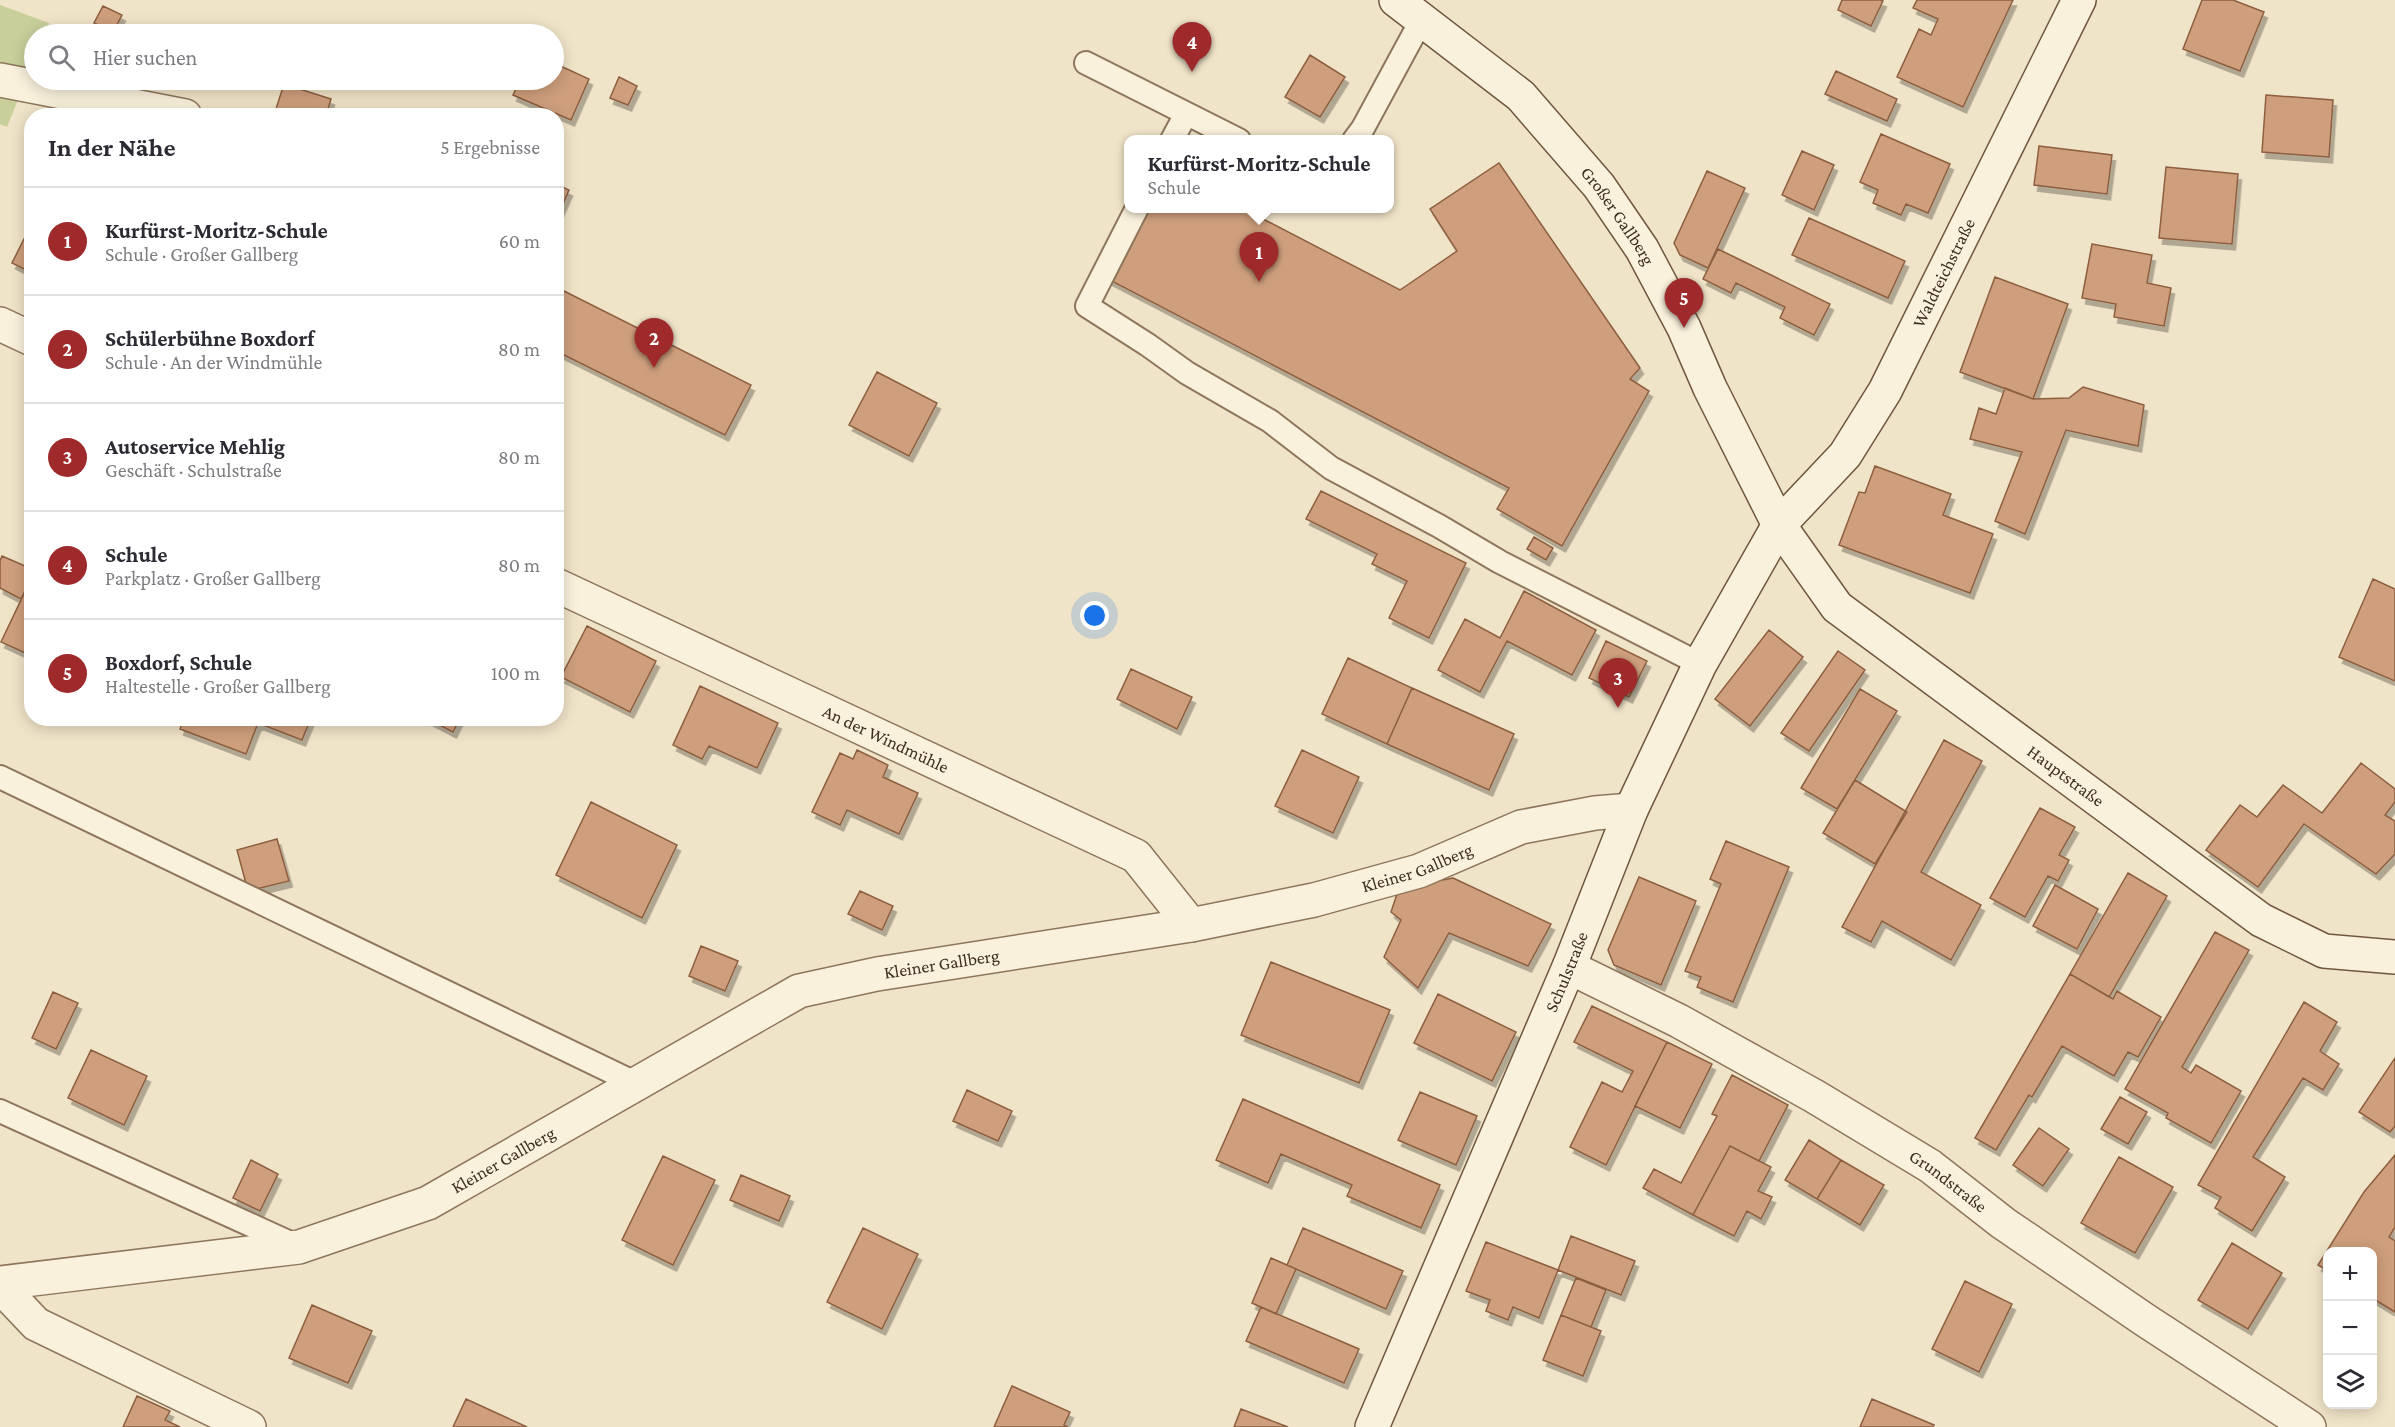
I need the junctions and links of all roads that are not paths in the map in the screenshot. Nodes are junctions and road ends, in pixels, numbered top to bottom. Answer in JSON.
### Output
{"nodes":[{"id":1,"x":1396,"y":0,"type":"edge"},
{"id":2,"x":2079,"y":0,"type":"edge"},
{"id":3,"x":1422,"y":19,"type":"junction"},
{"id":4,"x":1086,"y":63,"type":"dead end"},
{"id":5,"x":0,"y":80,"type":"edge"},
{"id":6,"x":24,"y":85,"type":"edge"},
{"id":7,"x":51,"y":90,"type":"edge"},
{"id":8,"x":144,"y":108,"type":"edge"},
{"id":9,"x":1186,"y":114,"type":"junction"},
{"id":10,"x":1175,"y":135,"type":"edge"},
{"id":11,"x":1229,"y":135,"type":"edge"},
{"id":12,"x":1358,"y":135,"type":"edge"},
{"id":13,"x":1134,"y":213,"type":"edge"},
{"id":14,"x":0,"y":324,"type":"edge"},
{"id":15,"x":24,"y":335,"type":"edge"},
{"id":16,"x":1779,"y":525,"type":"junction"},
{"id":17,"x":564,"y":589,"type":"edge"},
{"id":18,"x":1700,"y":664,"type":"junction"},
{"id":19,"x":0,"y":777,"type":"edge"},
{"id":20,"x":1631,"y":810,"type":"junction"},
{"id":21,"x":1191,"y":925,"type":"junction"},
{"id":22,"x":2395,"y":957,"type":"edge"},
{"id":23,"x":1569,"y":967,"type":"junction"},
{"id":24,"x":637,"y":1084,"type":"junction"},
{"id":25,"x":0,"y":1111,"type":"edge"},
{"id":26,"x":299,"y":1247,"type":"junction"},
{"id":27,"x":0,"y":1284,"type":"edge"},
{"id":28,"x":249,"y":1427,"type":"edge"},
{"id":29,"x":1372,"y":1427,"type":"edge"},
{"id":30,"x":2309,"y":1427,"type":"edge"}],
"edges":[{"from":1,"to":3,"type":"street","name":"Großer Gallberg"},
{"from":2,"to":16,"type":"street","name":"Waldteichstraße"},
{"from":3,"to":12,"type":"lane"},
{"from":3,"to":16,"type":"street","name":"Großer Gallberg"},
{"from":4,"to":9,"type":"lane"},
{"from":5,"to":6,"type":"street"},
{"from":7,"to":8,"type":"street"},
{"from":9,"to":10,"type":"lane"},
{"from":9,"to":11,"type":"lane"},
{"from":13,"to":18,"type":"lane"},
{"from":14,"to":15,"type":"street"},
{"from":16,"to":18,"type":"street","name":"Schulstraße"},
{"from":16,"to":22,"type":"street","name":"Hauptstraße"},
{"from":17,"to":21,"type":"street","name":"An der Windmühle"},
{"from":18,"to":20,"type":"street","name":"Schulstraße"},
{"from":19,"to":24,"type":"lane"},
{"from":20,"to":21,"type":"street","name":"Kleiner Gallberg"},
{"from":20,"to":23,"type":"street","name":"Schulstraße"},
{"from":21,"to":24,"type":"street","name":"Kleiner Gallberg"},
{"from":23,"to":29,"type":"street","name":"Schulstraße"},
{"from":23,"to":30,"type":"street","name":"Grundstraße"},
{"from":24,"to":26,"type":"street","name":"Kleiner Gallberg"},
{"from":25,"to":26,"type":"lane"},
{"from":26,"to":27,"type":"street","name":"Kleiner Gallberg"},
{"from":27,"to":28,"type":"street","name":"Kleiner Gallberg"}]}
